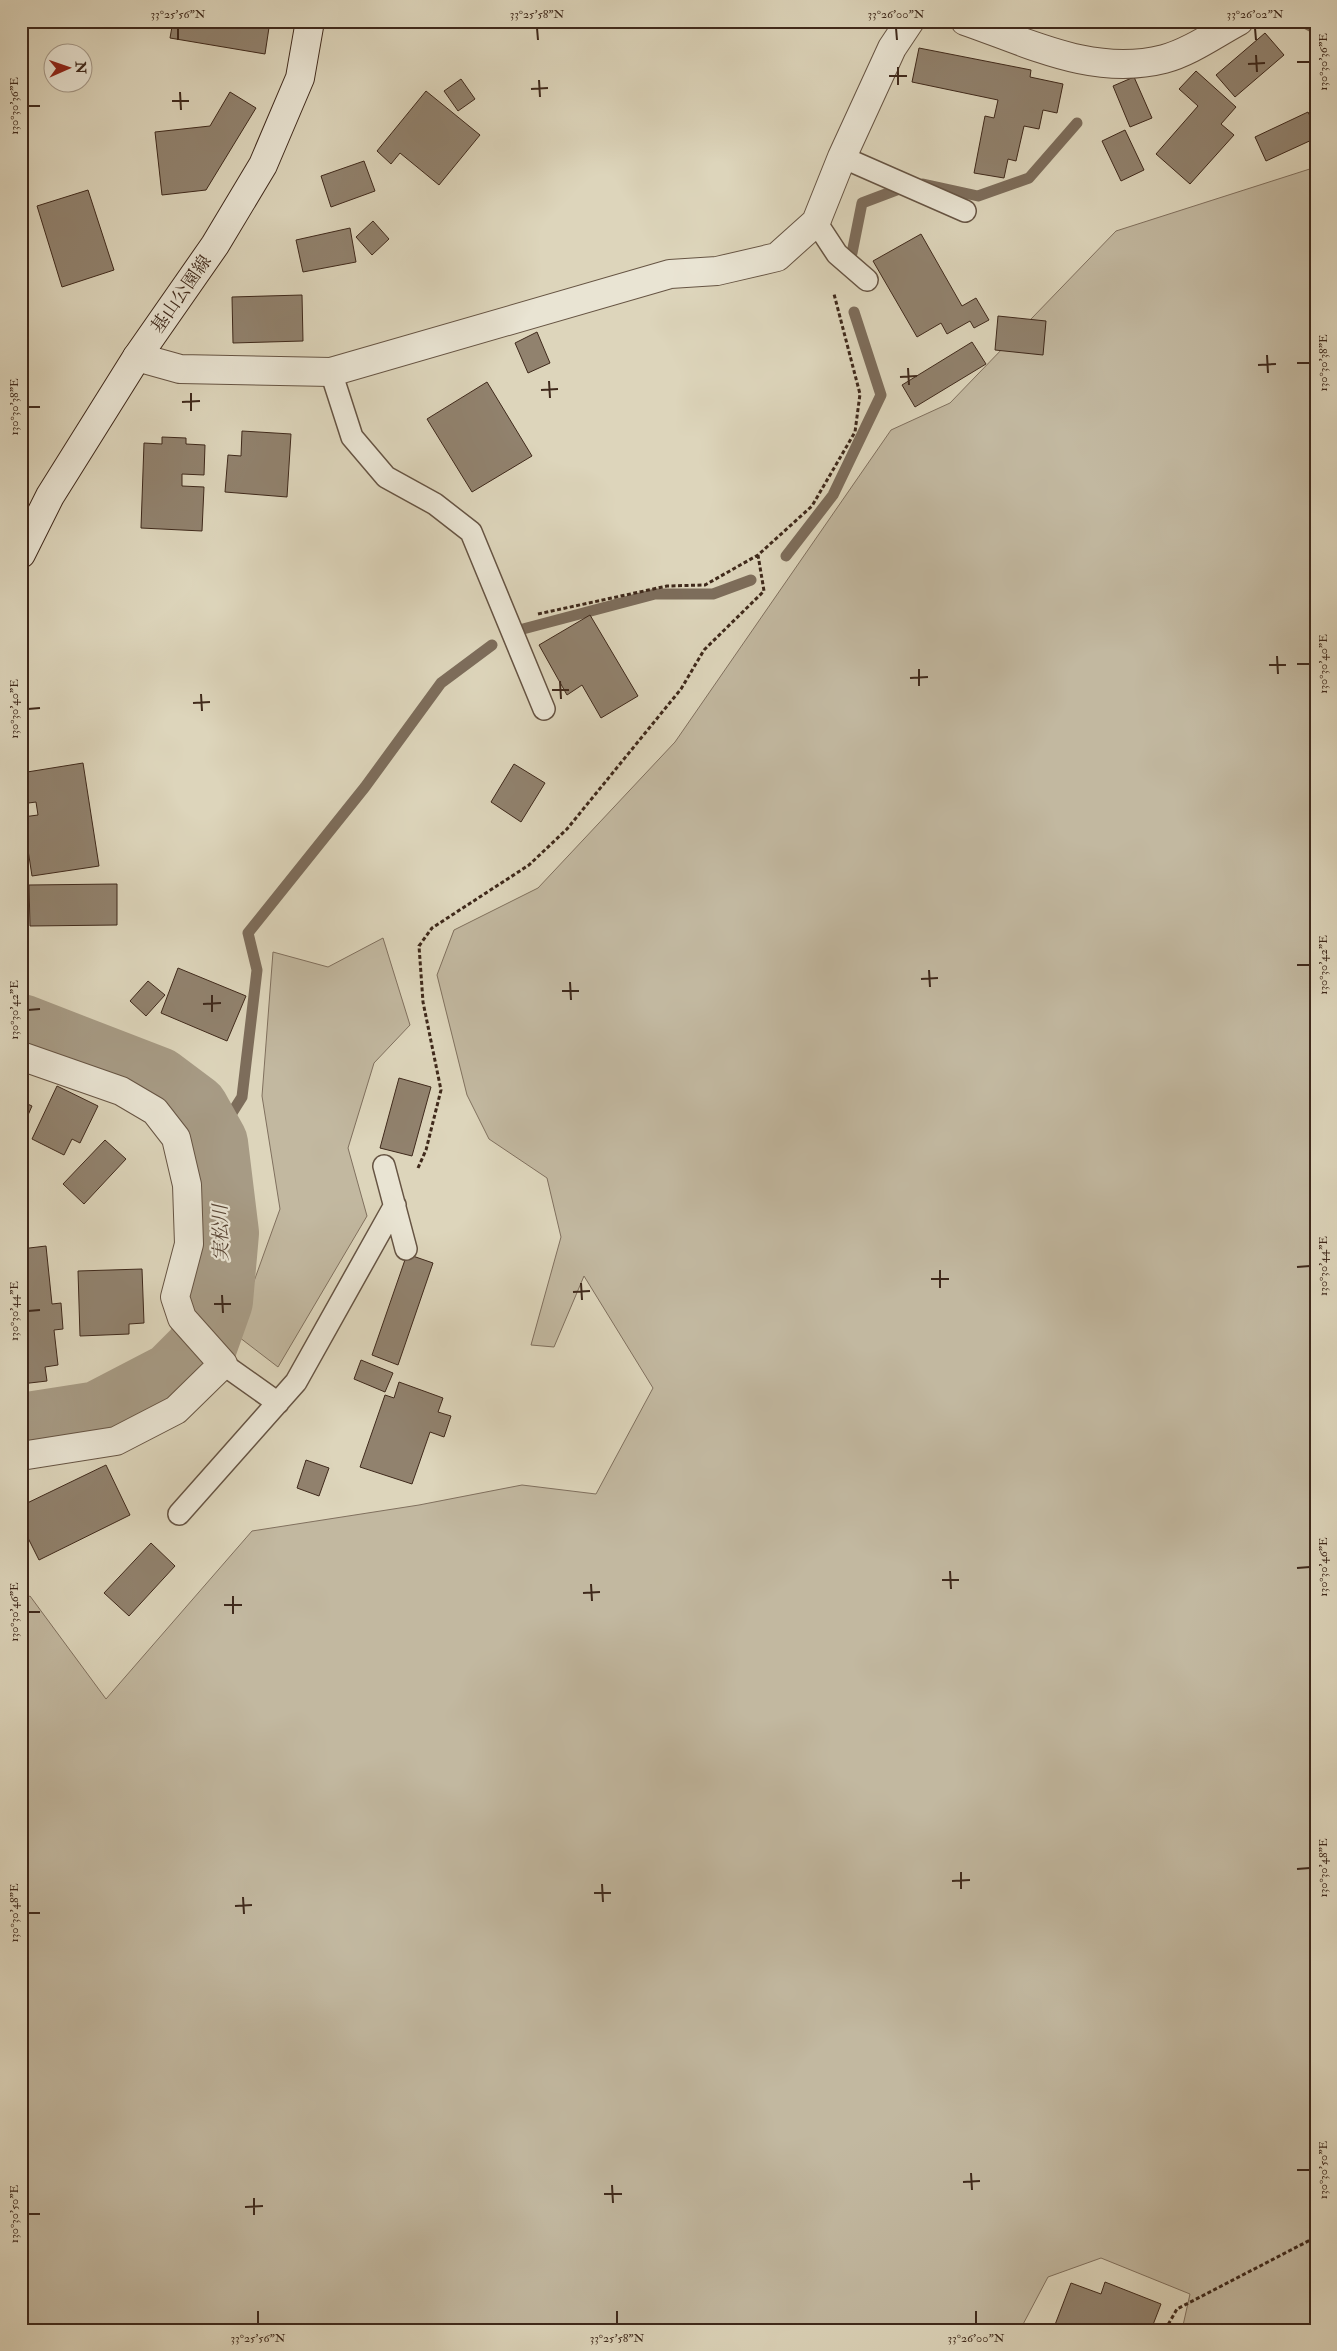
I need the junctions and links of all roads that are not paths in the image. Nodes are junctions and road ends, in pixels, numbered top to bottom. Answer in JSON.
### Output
{"nodes":[{"id":1,"x":310,"y":21,"type":"edge"},
{"id":2,"x":910,"y":21,"type":"edge"},
{"id":3,"x":965,"y":21,"type":"edge"},
{"id":4,"x":1238,"y":21,"type":"edge"},
{"id":5,"x":842,"y":157,"type":"junction"},
{"id":6,"x":965,"y":211,"type":"dead end"},
{"id":7,"x":816,"y":222,"type":"junction"},
{"id":8,"x":867,"y":280,"type":"dead end"},
{"id":9,"x":137,"y":357,"type":"junction"},
{"id":10,"x":331,"y":372,"type":"junction"},
{"id":11,"x":21,"y":554,"type":"edge"},
{"id":12,"x":544,"y":709,"type":"dead end"},
{"id":13,"x":21,"y":1056,"type":"edge"},
{"id":14,"x":384,"y":1166,"type":"dead end"},
{"id":15,"x":395,"y":1205,"type":"junction"},
{"id":16,"x":406,"y":1249,"type":"dead end"},
{"id":17,"x":222,"y":1364,"type":"junction"},
{"id":18,"x":278,"y":1403,"type":"junction"},
{"id":19,"x":21,"y":1456,"type":"edge"},
{"id":20,"x":179,"y":1514,"type":"dead end"}],
"edges":[{"from":1,"to":9,"type":"street","name":"基山公園線"},
{"from":2,"to":5,"type":"street"},
{"from":3,"to":4,"type":"street"},
{"from":5,"to":6,"type":"lane"},
{"from":5,"to":7,"type":"street"},
{"from":7,"to":8,"type":"lane"},
{"from":7,"to":10,"type":"street"},
{"from":9,"to":10,"type":"street"},
{"from":9,"to":11,"type":"street","name":"基山公園線"},
{"from":10,"to":12,"type":"lane"},
{"from":13,"to":17,"type":"street"},
{"from":14,"to":15,"type":"lane"},
{"from":15,"to":16,"type":"lane"},
{"from":15,"to":18,"type":"lane"},
{"from":17,"to":18,"type":"lane"},
{"from":17,"to":19,"type":"street"},
{"from":18,"to":20,"type":"lane"}]}
